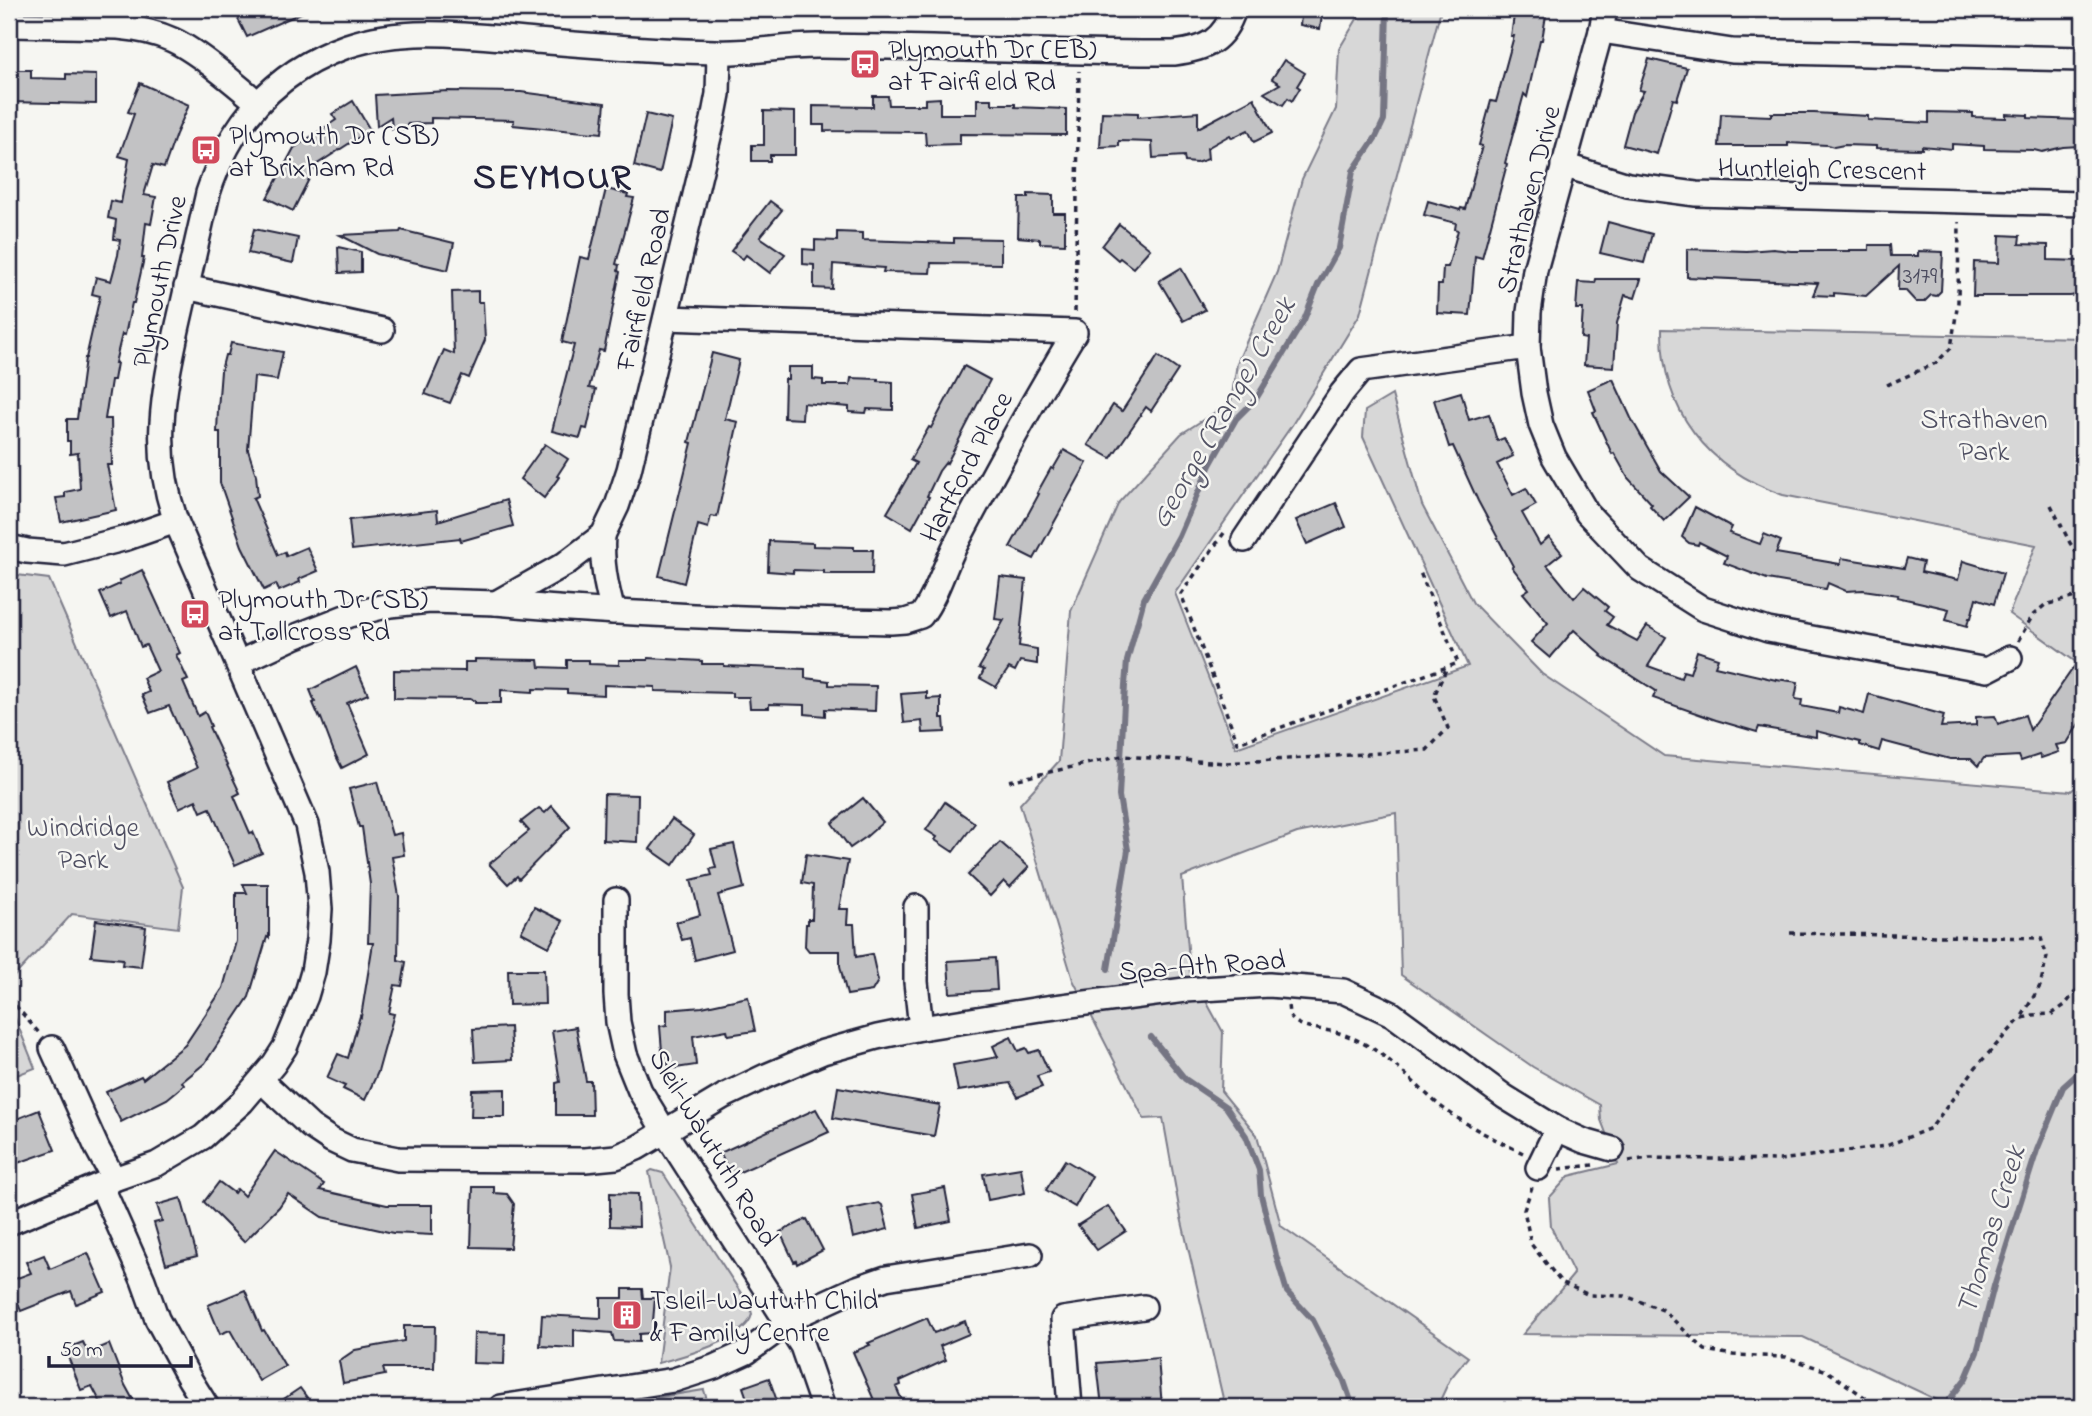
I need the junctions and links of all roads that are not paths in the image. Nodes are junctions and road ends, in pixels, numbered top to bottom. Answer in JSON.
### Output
{"nodes":[{"id":1,"x":1234,"y":9,"type":"edge"},
{"id":2,"x":1603,"y":20,"type":"edge"},
{"id":3,"x":9,"y":25,"type":"edge"},
{"id":4,"x":719,"y":53,"type":"junction"},
{"id":5,"x":2083,"y":59,"type":"edge"},
{"id":6,"x":258,"y":103,"type":"junction"},
{"id":7,"x":1563,"y":164,"type":"junction"},
{"id":8,"x":2083,"y":204,"type":"edge"},
{"id":9,"x":187,"y":287,"type":"junction"},
{"id":10,"x":666,"y":318,"type":"junction"},
{"id":11,"x":382,"y":330,"type":"dead end"},
{"id":12,"x":1528,"y":347,"type":"junction"},
{"id":13,"x":176,"y":521,"type":"junction"},
{"id":14,"x":603,"y":535,"type":"junction"},
{"id":15,"x":1235,"y":535,"type":"road end"},
{"id":16,"x":9,"y":547,"type":"edge"},
{"id":17,"x":496,"y":603,"type":"junction"},
{"id":18,"x":613,"y":612,"type":"junction"},
{"id":19,"x":2008,"y":659,"type":"road end"},
{"id":20,"x":238,"y":663,"type":"junction"},
{"id":21,"x":616,"y":900,"type":"dead end"},
{"id":22,"x":916,"y":906,"type":"dead end"},
{"id":23,"x":921,"y":1028,"type":"junction"},
{"id":24,"x":52,"y":1048,"type":"road end"},
{"id":25,"x":261,"y":1081,"type":"junction"},
{"id":26,"x":1557,"y":1129,"type":"junction"},
{"id":27,"x":664,"y":1132,"type":"junction"},
{"id":28,"x":1614,"y":1158,"type":"road end"},
{"id":29,"x":1541,"y":1164,"type":"road end"},
{"id":30,"x":108,"y":1182,"type":"junction"},
{"id":31,"x":9,"y":1223,"type":"edge"},
{"id":32,"x":1030,"y":1255,"type":"dead end"},
{"id":33,"x":1144,"y":1307,"type":"dead end"},
{"id":34,"x":788,"y":1322,"type":"junction"},
{"id":35,"x":207,"y":1407,"type":"edge"},
{"id":36,"x":501,"y":1407,"type":"edge"},
{"id":37,"x":823,"y":1407,"type":"edge"},
{"id":38,"x":1070,"y":1407,"type":"edge"}],
"edges":[{"from":1,"to":4,"type":"street","name":"Plymouth Drive"},
{"from":2,"to":5,"type":"street"},
{"from":2,"to":7,"type":"street","name":"Strathaven Drive"},
{"from":3,"to":6,"type":"street"},
{"from":4,"to":6,"type":"street","name":"Plymouth Drive"},
{"from":4,"to":10,"type":"street","name":"Fairfield Road"},
{"from":6,"to":9,"type":"street","name":"Plymouth Drive"},
{"from":7,"to":8,"type":"street","name":"Huntleigh Crescent"},
{"from":7,"to":12,"type":"street","name":"Strathaven Drive"},
{"from":9,"to":11,"type":"street"},
{"from":9,"to":13,"type":"street","name":"Plymouth Drive"},
{"from":10,"to":14,"type":"street","name":"Fairfield Road"},
{"from":10,"to":18,"type":"street","name":"Hartford Place"},
{"from":12,"to":15,"type":"street"},
{"from":12,"to":19,"type":"street","name":"Strathaven Drive"},
{"from":13,"to":16,"type":"street"},
{"from":13,"to":20,"type":"street","name":"Plymouth Drive"},
{"from":14,"to":17,"type":"street","name":"Fairfield Road"},
{"from":14,"to":18,"type":"street","name":"Fairfield Road"},
{"from":17,"to":18,"type":"street","name":"Hartford Place"},
{"from":17,"to":20,"type":"street"},
{"from":20,"to":25,"type":"street","name":"Plymouth Drive"},
{"from":21,"to":27,"type":"street","name":"Sleil-Waututh Road"},
{"from":22,"to":23,"type":"street"},
{"from":23,"to":26,"type":"street","name":"Spa-Ath Road"},
{"from":23,"to":27,"type":"street","name":"Spa-Ath Road"},
{"from":24,"to":30,"type":"street"},
{"from":25,"to":27,"type":"street","name":"Spa-Ath Road"},
{"from":25,"to":30,"type":"street","name":"Plymouth Drive"},
{"from":26,"to":28,"type":"street","name":"Spa-Ath Road"},
{"from":26,"to":29,"type":"street"},
{"from":27,"to":34,"type":"street","name":"Sleil-Waututh Road"},
{"from":30,"to":31,"type":"street","name":"Plymouth Drive"},
{"from":30,"to":35,"type":"street"},
{"from":32,"to":34,"type":"street"},
{"from":33,"to":38,"type":"street"},
{"from":34,"to":36,"type":"street"},
{"from":34,"to":37,"type":"street","name":"Sleil-Waututh Road"}]}
